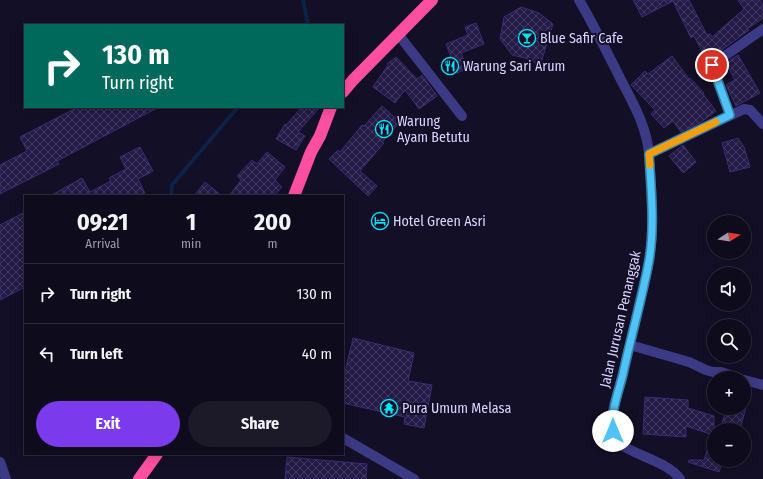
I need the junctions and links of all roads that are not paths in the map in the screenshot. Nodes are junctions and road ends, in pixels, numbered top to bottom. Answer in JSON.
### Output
{"nodes":[{"id":1,"x":432,"y":0,"type":"edge"},
{"id":2,"x":579,"y":0,"type":"edge"},
{"id":3,"x":763,"y":29,"type":"edge"},
{"id":4,"x":398,"y":34,"type":"junction"},
{"id":5,"x":344,"y":91,"type":"edge"},
{"id":6,"x":331,"y":108,"type":"edge"},
{"id":7,"x":730,"y":115,"type":"junction"},
{"id":8,"x":462,"y":116,"type":"dead end"},
{"id":9,"x":763,"y":124,"type":"edge"},
{"id":10,"x":649,"y":154,"type":"junction"},
{"id":11,"x":294,"y":195,"type":"edge"},
{"id":12,"x":630,"y":345,"type":"junction"},
{"id":13,"x":710,"y":371,"type":"edge"},
{"id":14,"x":751,"y":382,"type":"edge"},
{"id":15,"x":763,"y":385,"type":"edge"},
{"id":16,"x":344,"y":439,"type":"edge"},
{"id":17,"x":156,"y":455,"type":"edge"},
{"id":18,"x":0,"y":462,"type":"edge"},
{"id":19,"x":410,"y":477,"type":"edge"},
{"id":20,"x":6,"y":479,"type":"edge"},
{"id":21,"x":139,"y":479,"type":"edge"},
{"id":22,"x":680,"y":479,"type":"edge"}],
"edges":[{"from":1,"to":4,"type":"highway"},
{"from":2,"to":10,"type":"street","name":"Jalan Jurusan Penanggak"},
{"from":3,"to":7,"type":"street"},
{"from":4,"to":5,"type":"highway"},
{"from":4,"to":8,"type":"street"},
{"from":6,"to":11,"type":"highway"},
{"from":7,"to":9,"type":"street"},
{"from":7,"to":10,"type":"street"},
{"from":10,"to":12,"type":"street","name":"Jalan Jurusan Penanggak"},
{"from":12,"to":13,"type":"street"},
{"from":12,"to":22,"type":"street","name":"Jalan Jurusan Penanggak"},
{"from":14,"to":15,"type":"street"},
{"from":16,"to":19,"type":"street"},
{"from":17,"to":21,"type":"highway"},
{"from":18,"to":20,"type":"street"}]}
